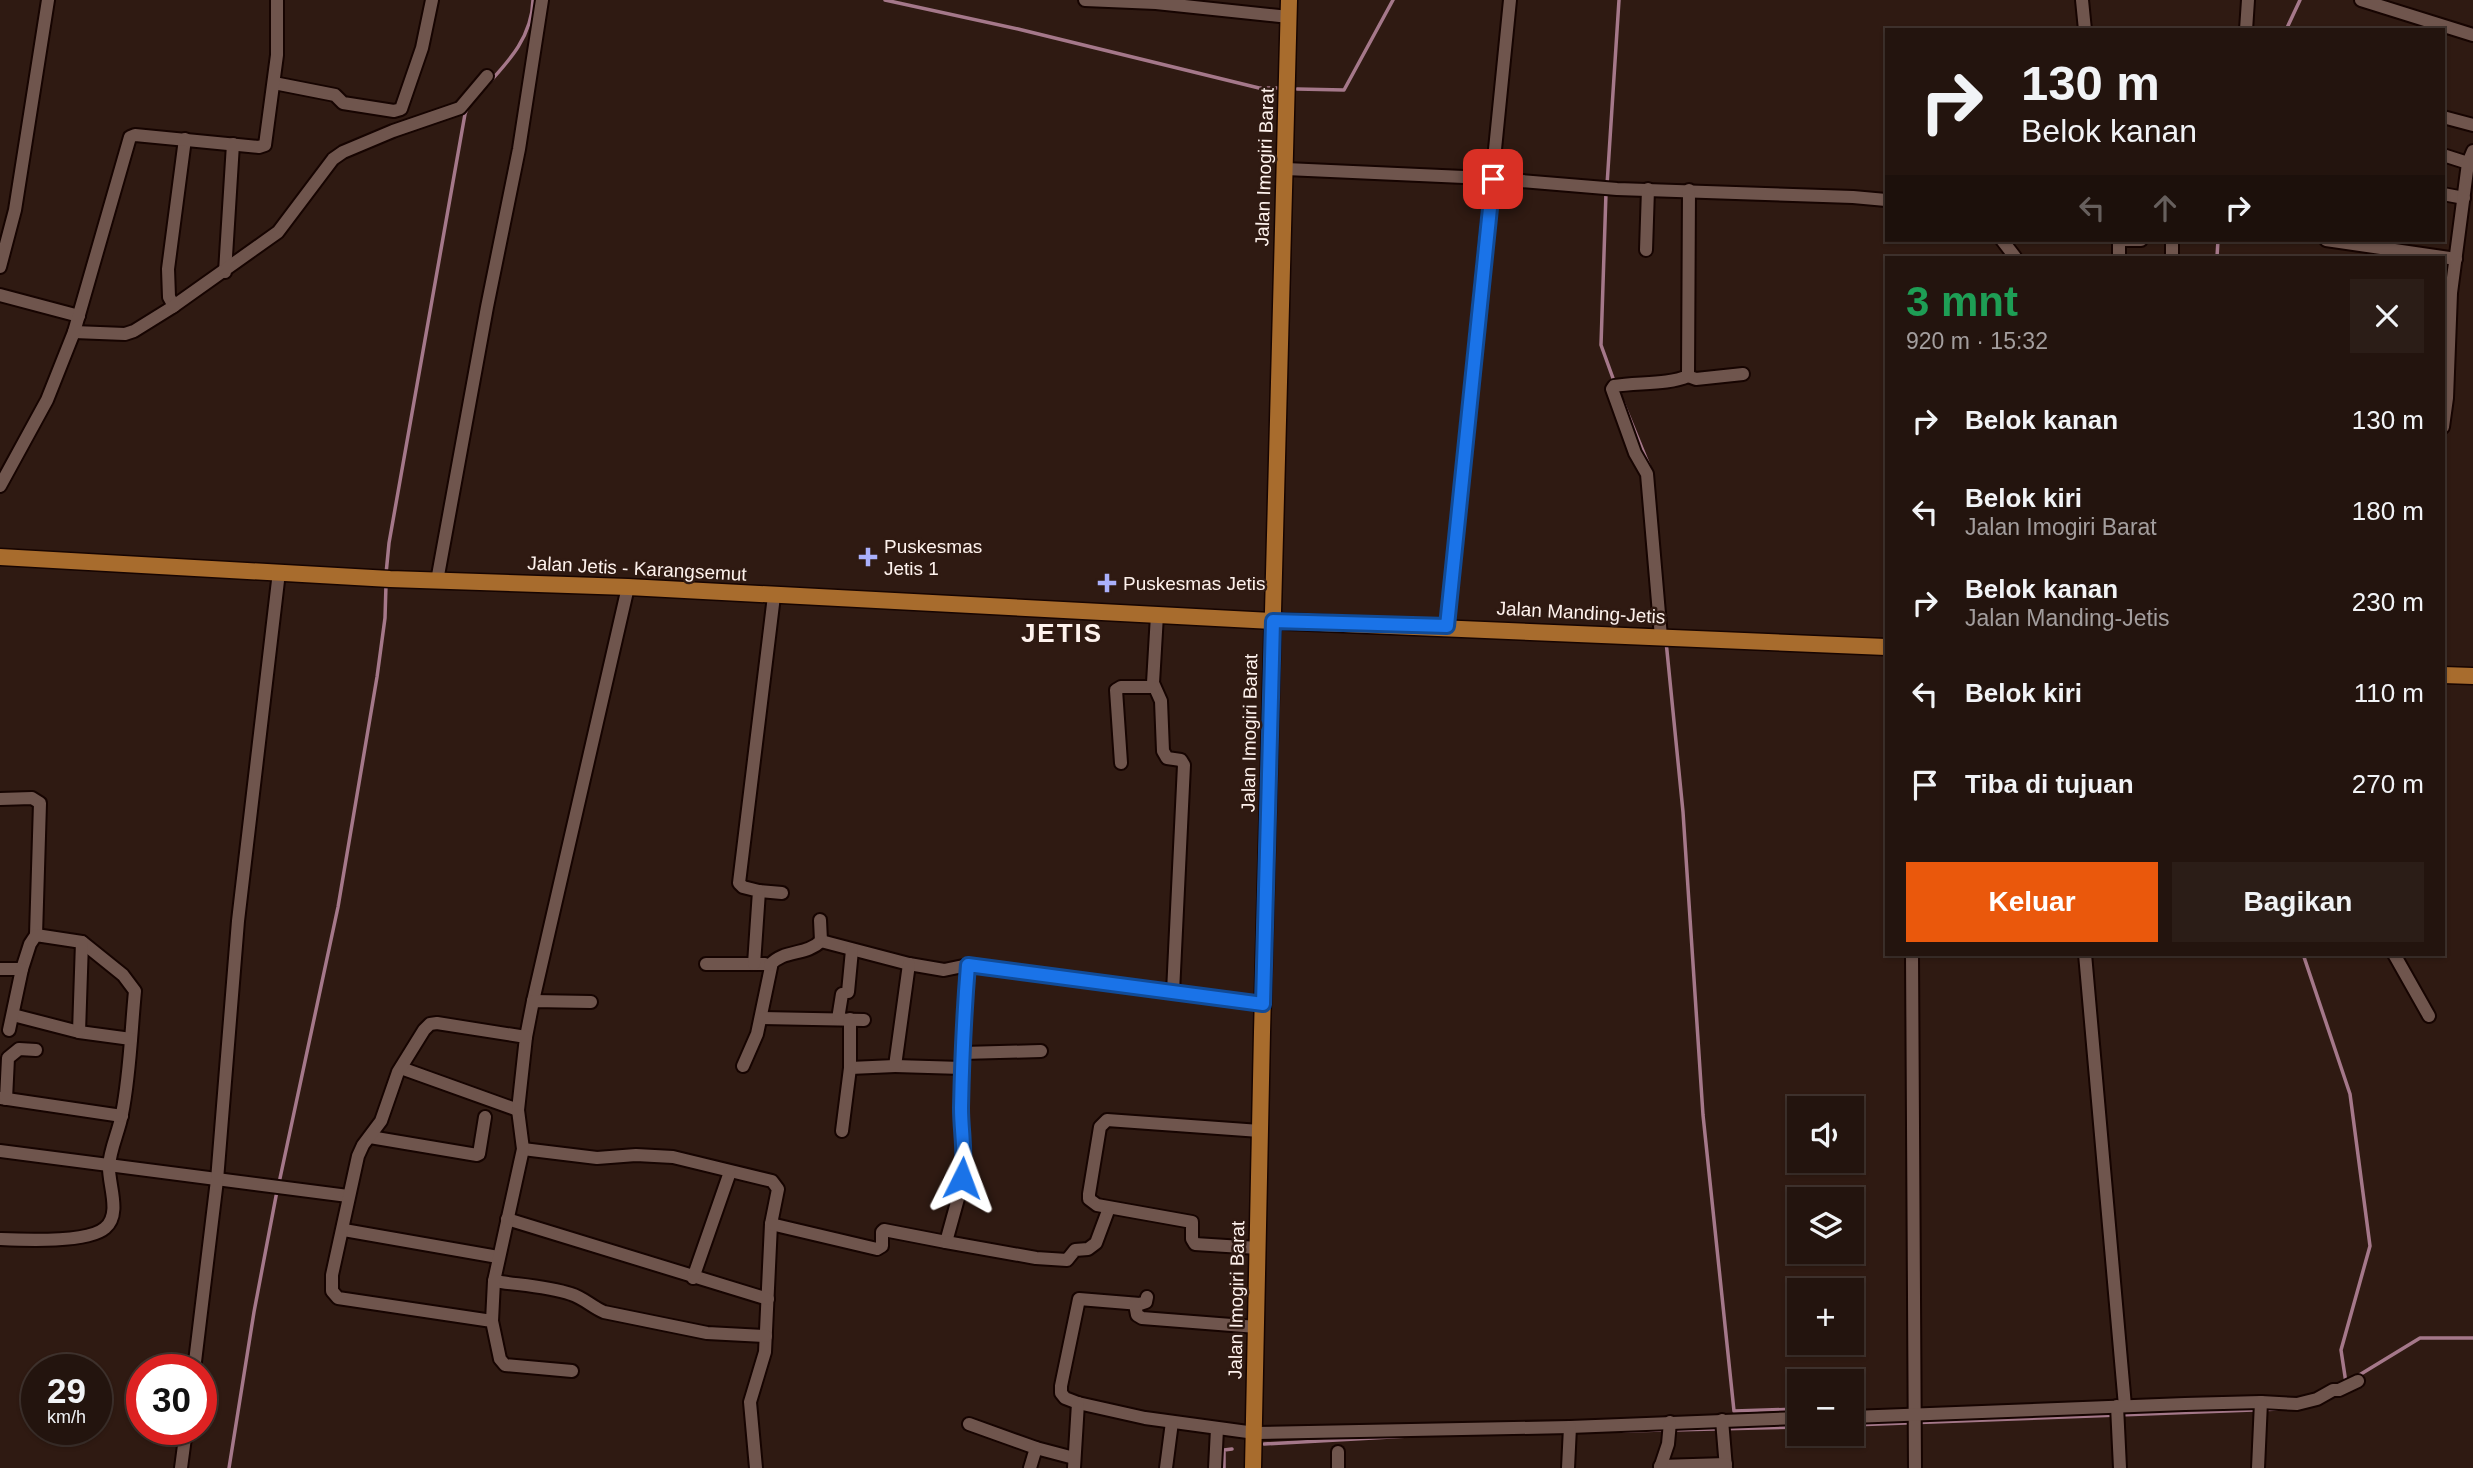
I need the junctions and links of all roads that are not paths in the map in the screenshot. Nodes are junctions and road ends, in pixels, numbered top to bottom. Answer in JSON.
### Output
{"nodes":[{"id":1,"x":48,"y":0,"type":"edge"},
{"id":2,"x":277,"y":0,"type":"edge"},
{"id":3,"x":432,"y":0,"type":"edge"},
{"id":4,"x":542,"y":0,"type":"edge"},
{"id":5,"x":1085,"y":0,"type":"edge"},
{"id":6,"x":1510,"y":0,"type":"edge"},
{"id":7,"x":2082,"y":0,"type":"edge"},
{"id":8,"x":2248,"y":0,"type":"edge"},
{"id":9,"x":2361,"y":0,"type":"edge"},
{"id":10,"x":1156,"y":2,"type":"edge"},
{"id":11,"x":1289,"y":8,"type":"edge"},
{"id":12,"x":2085,"y":28,"type":"edge"},
{"id":13,"x":2246,"y":28,"type":"edge"},
{"id":14,"x":2473,"y":35,"type":"edge"},
{"id":15,"x":487,"y":76,"type":"dead end"},
{"id":16,"x":274,"y":83,"type":"junction"},
{"id":17,"x":2445,"y":118,"type":"edge"},
{"id":18,"x":2473,"y":125,"type":"edge"},
{"id":19,"x":185,"y":139,"type":"junction"},
{"id":20,"x":233,"y":144,"type":"junction"},
{"id":21,"x":2445,"y":155,"type":"edge"},
{"id":22,"x":2471,"y":157,"type":"edge"},
{"id":23,"x":1286,"y":169,"type":"junction"},
{"id":24,"x":1493,"y":179,"type":"junction"},
{"id":25,"x":1648,"y":190,"type":"junction"},
{"id":26,"x":1689,"y":190,"type":"junction"},
{"id":27,"x":2445,"y":194,"type":"edge"},
{"id":28,"x":2464,"y":198,"type":"junction"},
{"id":29,"x":1885,"y":201,"type":"edge"},
{"id":30,"x":2004,"y":242,"type":"edge"},
{"id":31,"x":2340,"y":242,"type":"edge"},
{"id":32,"x":2,"y":247,"type":"edge"},
{"id":33,"x":1646,"y":250,"type":"dead end"},
{"id":34,"x":2014,"y":256,"type":"edge"},
{"id":35,"x":2435,"y":256,"type":"edge"},
{"id":36,"x":2445,"y":257,"type":"edge"},
{"id":37,"x":2456,"y":259,"type":"junction"},
{"id":38,"x":0,"y":267,"type":"edge"},
{"id":39,"x":225,"y":272,"type":"junction"},
{"id":40,"x":0,"y":295,"type":"edge"},
{"id":41,"x":174,"y":306,"type":"junction"},
{"id":42,"x":79,"y":316,"type":"junction"},
{"id":43,"x":74,"y":332,"type":"junction"},
{"id":44,"x":1743,"y":374,"type":"dead end"},
{"id":45,"x":1688,"y":376,"type":"junction"},
{"id":46,"x":2445,"y":393,"type":"edge"},
{"id":47,"x":0,"y":486,"type":"edge"},
{"id":48,"x":0,"y":557,"type":"edge"},
{"id":49,"x":279,"y":572,"type":"junction"},
{"id":50,"x":437,"y":581,"type":"junction"},
{"id":51,"x":628,"y":587,"type":"junction"},
{"id":52,"x":774,"y":596,"type":"junction"},
{"id":53,"x":1157,"y":615,"type":"junction"},
{"id":54,"x":1273,"y":621,"type":"junction"},
{"id":55,"x":1447,"y":626,"type":"junction"},
{"id":56,"x":1664,"y":637,"type":"junction"},
{"id":57,"x":1885,"y":647,"type":"edge"},
{"id":58,"x":2445,"y":675,"type":"edge"},
{"id":59,"x":2473,"y":676,"type":"edge"},
{"id":60,"x":1154,"y":687,"type":"junction"},
{"id":61,"x":1121,"y":763,"type":"dead end"},
{"id":62,"x":0,"y":799,"type":"edge"},
{"id":63,"x":759,"y":891,"type":"junction"},
{"id":64,"x":782,"y":893,"type":"dead end"},
{"id":65,"x":820,"y":920,"type":"dead end"},
{"id":66,"x":36,"y":935,"type":"junction"},
{"id":67,"x":821,"y":941,"type":"junction"},
{"id":68,"x":82,"y":942,"type":"junction"},
{"id":69,"x":852,"y":950,"type":"junction"},
{"id":70,"x":1912,"y":956,"type":"edge"},
{"id":71,"x":2076,"y":956,"type":"edge"},
{"id":72,"x":2085,"y":956,"type":"edge"},
{"id":73,"x":2395,"y":956,"type":"edge"},
{"id":74,"x":706,"y":964,"type":"dead end"},
{"id":75,"x":754,"y":964,"type":"junction"},
{"id":76,"x":909,"y":964,"type":"junction"},
{"id":77,"x":770,"y":965,"type":"junction"},
{"id":78,"x":968,"y":965,"type":"junction"},
{"id":79,"x":2087,"y":968,"type":"junction"},
{"id":80,"x":0,"y":969,"type":"edge"},
{"id":81,"x":22,"y":969,"type":"junction"},
{"id":82,"x":1173,"y":992,"type":"junction"},
{"id":83,"x":533,"y":1001,"type":"junction"},
{"id":84,"x":591,"y":1002,"type":"dead end"},
{"id":85,"x":1263,"y":1004,"type":"junction"},
{"id":86,"x":13,"y":1015,"type":"junction"},
{"id":87,"x":2428,"y":1016,"type":"dead end"},
{"id":88,"x":761,"y":1018,"type":"junction"},
{"id":89,"x":844,"y":1019,"type":"junction"},
{"id":90,"x":864,"y":1020,"type":"dead end"},
{"id":91,"x":9,"y":1030,"type":"dead end"},
{"id":92,"x":79,"y":1032,"type":"junction"},
{"id":93,"x":526,"y":1037,"type":"junction"},
{"id":94,"x":131,"y":1039,"type":"junction"},
{"id":95,"x":36,"y":1050,"type":"dead end"},
{"id":96,"x":1041,"y":1051,"type":"dead end"},
{"id":97,"x":962,"y":1053,"type":"junction"},
{"id":98,"x":743,"y":1066,"type":"dead end"},
{"id":99,"x":895,"y":1066,"type":"junction"},
{"id":100,"x":850,"y":1068,"type":"junction"},
{"id":101,"x":962,"y":1068,"type":"junction"},
{"id":102,"x":401,"y":1069,"type":"junction"},
{"id":103,"x":3,"y":1098,"type":"edge"},
{"id":104,"x":518,"y":1110,"type":"junction"},
{"id":105,"x":121,"y":1116,"type":"junction"},
{"id":106,"x":485,"y":1117,"type":"dead end"},
{"id":107,"x":842,"y":1131,"type":"dead end"},
{"id":108,"x":1260,"y":1131,"type":"junction"},
{"id":109,"x":370,"y":1137,"type":"junction"},
{"id":110,"x":523,"y":1149,"type":"junction"},
{"id":111,"x":0,"y":1152,"type":"edge"},
{"id":112,"x":109,"y":1166,"type":"junction"},
{"id":113,"x":730,"y":1172,"type":"junction"},
{"id":114,"x":217,"y":1180,"type":"junction"},
{"id":115,"x":348,"y":1196,"type":"junction"},
{"id":116,"x":1109,"y":1208,"type":"junction"},
{"id":117,"x":507,"y":1219,"type":"junction"},
{"id":118,"x":771,"y":1224,"type":"junction"},
{"id":119,"x":344,"y":1230,"type":"junction"},
{"id":120,"x":0,"y":1239,"type":"edge"},
{"id":121,"x":946,"y":1242,"type":"junction"},
{"id":122,"x":1258,"y":1248,"type":"junction"},
{"id":123,"x":498,"y":1256,"type":"junction"},
{"id":124,"x":693,"y":1278,"type":"junction"},
{"id":125,"x":494,"y":1281,"type":"junction"},
{"id":126,"x":768,"y":1299,"type":"junction"},
{"id":127,"x":492,"y":1321,"type":"junction"},
{"id":128,"x":1257,"y":1327,"type":"junction"},
{"id":129,"x":766,"y":1336,"type":"junction"},
{"id":130,"x":196,"y":1354,"type":"edge"},
{"id":131,"x":572,"y":1371,"type":"dead end"},
{"id":132,"x":2358,"y":1381,"type":"dead end"},
{"id":133,"x":1078,"y":1403,"type":"junction"},
{"id":134,"x":2261,"y":1408,"type":"junction"},
{"id":135,"x":2119,"y":1411,"type":"junction"},
{"id":136,"x":1915,"y":1415,"type":"junction"},
{"id":137,"x":1864,"y":1417,"type":"edge"},
{"id":138,"x":1787,"y":1420,"type":"edge"},
{"id":139,"x":1172,"y":1422,"type":"junction"},
{"id":140,"x":969,"y":1423,"type":"dead end"},
{"id":141,"x":1670,"y":1428,"type":"junction"},
{"id":142,"x":1722,"y":1428,"type":"junction"},
{"id":143,"x":1217,"y":1429,"type":"junction"},
{"id":144,"x":1255,"y":1433,"type":"junction"},
{"id":145,"x":1570,"y":1434,"type":"junction"},
{"id":146,"x":184,"y":1445,"type":"edge"},
{"id":147,"x":1036,"y":1448,"type":"junction"},
{"id":148,"x":1338,"y":1452,"type":"dead end"},
{"id":149,"x":1074,"y":1463,"type":"edge"},
{"id":150,"x":1726,"y":1466,"type":"edge"},
{"id":151,"x":1660,"y":1467,"type":"edge"},
{"id":152,"x":181,"y":1468,"type":"edge"},
{"id":153,"x":756,"y":1468,"type":"edge"},
{"id":154,"x":1030,"y":1468,"type":"edge"},
{"id":155,"x":1166,"y":1468,"type":"edge"},
{"id":156,"x":1215,"y":1468,"type":"edge"},
{"id":157,"x":1254,"y":1468,"type":"edge"},
{"id":158,"x":1338,"y":1468,"type":"edge"},
{"id":159,"x":1568,"y":1468,"type":"edge"},
{"id":160,"x":1915,"y":1468,"type":"edge"},
{"id":161,"x":2120,"y":1468,"type":"edge"},
{"id":162,"x":2258,"y":1468,"type":"edge"}],
"edges":[{"from":1,"to":32,"type":"street"},
{"from":2,"to":16,"type":"street"},
{"from":3,"to":16,"type":"street"},
{"from":4,"to":50,"type":"street"},
{"from":5,"to":10,"type":"street"},
{"from":6,"to":24,"type":"street"},
{"from":7,"to":12,"type":"street"},
{"from":8,"to":13,"type":"street"},
{"from":9,"to":14,"type":"street"},
{"from":10,"to":11,"type":"street"},
{"from":11,"to":23,"type":"main road","name":"Jalan Imogiri Barat"},
{"from":15,"to":39,"type":"street"},
{"from":16,"to":20,"type":"street"},
{"from":17,"to":18,"type":"street"},
{"from":19,"to":20,"type":"street"},
{"from":19,"to":41,"type":"street"},
{"from":19,"to":42,"type":"street"},
{"from":20,"to":39,"type":"street"},
{"from":21,"to":22,"type":"street"},
{"from":22,"to":28,"type":"street"},
{"from":23,"to":24,"type":"street"},
{"from":23,"to":54,"type":"main road","name":"Jalan Imogiri Barat"},
{"from":24,"to":25,"type":"street"},
{"from":24,"to":55,"type":"street"},
{"from":25,"to":26,"type":"street"},
{"from":25,"to":33,"type":"street"},
{"from":26,"to":29,"type":"street"},
{"from":26,"to":45,"type":"street"},
{"from":27,"to":28,"type":"street"},
{"from":28,"to":37,"type":"street"},
{"from":30,"to":34,"type":"street"},
{"from":31,"to":35,"type":"street"},
{"from":32,"to":38,"type":"street"},
{"from":36,"to":37,"type":"street"},
{"from":37,"to":46,"type":"street"},
{"from":39,"to":41,"type":"street"},
{"from":40,"to":42,"type":"street"},
{"from":41,"to":43,"type":"street"},
{"from":42,"to":43,"type":"street"},
{"from":43,"to":47,"type":"street"},
{"from":44,"to":45,"type":"street"},
{"from":45,"to":56,"type":"street"},
{"from":48,"to":49,"type":"main road","name":"Jalan Jetis - Karangsemut"},
{"from":49,"to":50,"type":"main road","name":"Jalan Jetis - Karangsemut"},
{"from":49,"to":114,"type":"street"},
{"from":50,"to":51,"type":"main road","name":"Jalan Jetis - Karangsemut"},
{"from":51,"to":52,"type":"main road","name":"Jalan Jetis - Karangsemut"},
{"from":51,"to":83,"type":"street"},
{"from":52,"to":53,"type":"main road","name":"Jalan Jetis - Karangsemut"},
{"from":52,"to":63,"type":"street"},
{"from":53,"to":54,"type":"main road","name":"Jalan Jetis - Karangsemut"},
{"from":53,"to":60,"type":"street"},
{"from":54,"to":55,"type":"main road","name":"Jalan Manding-Jetis"},
{"from":54,"to":85,"type":"main road","name":"Jalan Imogiri Barat"},
{"from":55,"to":56,"type":"main road","name":"Jalan Manding-Jetis"},
{"from":56,"to":57,"type":"main road","name":"Jalan Manding-Jetis"},
{"from":58,"to":59,"type":"main road"},
{"from":60,"to":61,"type":"street"},
{"from":60,"to":82,"type":"street"},
{"from":62,"to":66,"type":"street"},
{"from":63,"to":64,"type":"street"},
{"from":63,"to":75,"type":"street"},
{"from":65,"to":67,"type":"street"},
{"from":66,"to":68,"type":"street"},
{"from":66,"to":81,"type":"street"},
{"from":67,"to":69,"type":"street"},
{"from":67,"to":77,"type":"street"},
{"from":68,"to":92,"type":"street"},
{"from":68,"to":94,"type":"street"},
{"from":69,"to":76,"type":"street"},
{"from":69,"to":89,"type":"street"},
{"from":70,"to":136,"type":"street"},
{"from":71,"to":79,"type":"street"},
{"from":72,"to":79,"type":"street"},
{"from":73,"to":87,"type":"street"},
{"from":74,"to":75,"type":"street"},
{"from":75,"to":77,"type":"street"},
{"from":76,"to":78,"type":"street"},
{"from":76,"to":99,"type":"street"},
{"from":77,"to":88,"type":"street"},
{"from":78,"to":82,"type":"street"},
{"from":78,"to":97,"type":"street"},
{"from":79,"to":135,"type":"street"},
{"from":80,"to":81,"type":"street"},
{"from":81,"to":86,"type":"street"},
{"from":82,"to":85,"type":"street"},
{"from":83,"to":84,"type":"street"},
{"from":83,"to":93,"type":"street"},
{"from":85,"to":108,"type":"main road","name":"Jalan Imogiri Barat"},
{"from":86,"to":91,"type":"street"},
{"from":86,"to":92,"type":"street"},
{"from":88,"to":89,"type":"street"},
{"from":88,"to":98,"type":"street"},
{"from":89,"to":90,"type":"street"},
{"from":89,"to":100,"type":"street"},
{"from":92,"to":94,"type":"street"},
{"from":93,"to":102,"type":"street"},
{"from":93,"to":104,"type":"street"},
{"from":94,"to":105,"type":"street"},
{"from":95,"to":103,"type":"street"},
{"from":96,"to":97,"type":"street"},
{"from":97,"to":101,"type":"street"},
{"from":99,"to":100,"type":"street"},
{"from":99,"to":101,"type":"street"},
{"from":100,"to":107,"type":"street"},
{"from":101,"to":121,"type":"street"},
{"from":102,"to":104,"type":"street"},
{"from":102,"to":109,"type":"street"},
{"from":103,"to":105,"type":"street"},
{"from":104,"to":110,"type":"street"},
{"from":105,"to":112,"type":"street"},
{"from":106,"to":109,"type":"street"},
{"from":108,"to":116,"type":"street"},
{"from":108,"to":122,"type":"main road","name":"Jalan Imogiri Barat"},
{"from":109,"to":115,"type":"street"},
{"from":110,"to":113,"type":"street"},
{"from":110,"to":117,"type":"street"},
{"from":111,"to":112,"type":"street"},
{"from":112,"to":114,"type":"street"},
{"from":112,"to":120,"type":"street"},
{"from":113,"to":118,"type":"street"},
{"from":113,"to":124,"type":"street"},
{"from":114,"to":115,"type":"street"},
{"from":114,"to":130,"type":"street"},
{"from":115,"to":119,"type":"street"},
{"from":116,"to":121,"type":"street"},
{"from":116,"to":122,"type":"street"},
{"from":117,"to":123,"type":"street"},
{"from":117,"to":124,"type":"street"},
{"from":118,"to":121,"type":"street"},
{"from":118,"to":126,"type":"street"},
{"from":119,"to":123,"type":"street"},
{"from":119,"to":127,"type":"street"},
{"from":122,"to":128,"type":"main road","name":"Jalan Imogiri Barat"},
{"from":123,"to":125,"type":"street"},
{"from":124,"to":126,"type":"street"},
{"from":125,"to":127,"type":"street"},
{"from":125,"to":129,"type":"street"},
{"from":126,"to":129,"type":"street"},
{"from":127,"to":131,"type":"street"},
{"from":128,"to":133,"type":"street"},
{"from":128,"to":144,"type":"main road","name":"Jalan Imogiri Barat"},
{"from":129,"to":153,"type":"street"},
{"from":132,"to":134,"type":"street"},
{"from":133,"to":139,"type":"street"},
{"from":133,"to":149,"type":"street"},
{"from":134,"to":135,"type":"street"},
{"from":134,"to":162,"type":"street"},
{"from":135,"to":136,"type":"street"},
{"from":135,"to":161,"type":"street"},
{"from":136,"to":137,"type":"street"},
{"from":136,"to":160,"type":"street"},
{"from":138,"to":142,"type":"street"},
{"from":139,"to":143,"type":"street"},
{"from":139,"to":155,"type":"street"},
{"from":140,"to":147,"type":"street"},
{"from":141,"to":142,"type":"street"},
{"from":141,"to":145,"type":"street"},
{"from":141,"to":151,"type":"street"},
{"from":142,"to":150,"type":"street"},
{"from":143,"to":144,"type":"street"},
{"from":143,"to":156,"type":"street"},
{"from":144,"to":145,"type":"street"},
{"from":144,"to":157,"type":"main road","name":"Jalan Imogiri Barat"},
{"from":145,"to":159,"type":"street"},
{"from":146,"to":152,"type":"street"},
{"from":147,"to":149,"type":"street"},
{"from":147,"to":154,"type":"street"},
{"from":148,"to":158,"type":"street"},
{"from":150,"to":151,"type":"street"}]}
